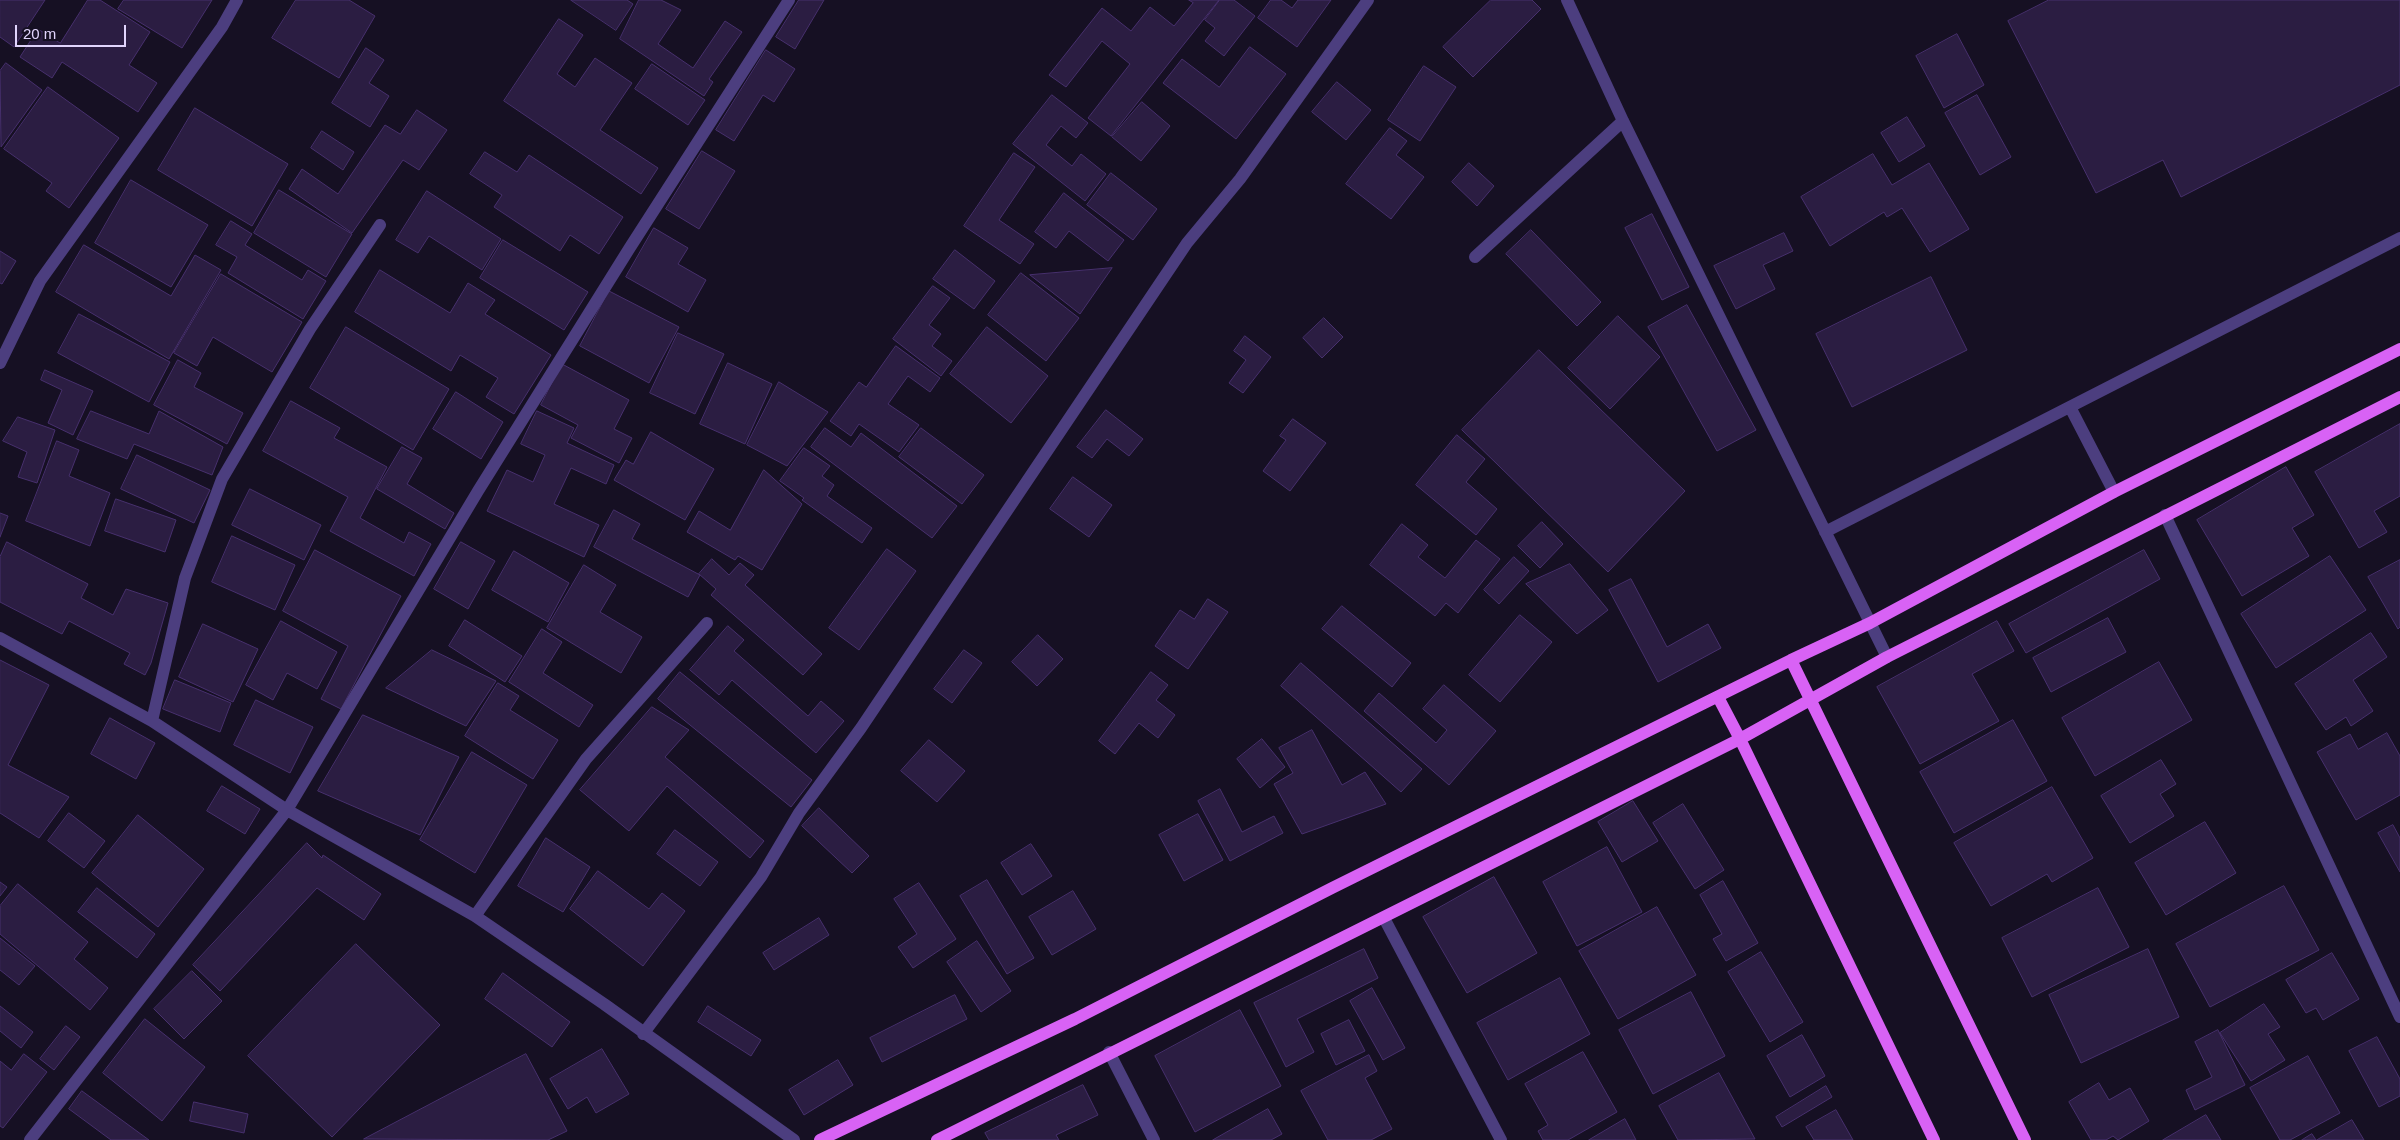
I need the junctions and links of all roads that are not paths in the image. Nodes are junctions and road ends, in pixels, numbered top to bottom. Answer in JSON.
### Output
{"nodes":[{"id":1,"x":237,"y":0,"type":"edge"},
{"id":2,"x":789,"y":0,"type":"edge"},
{"id":3,"x":1368,"y":0,"type":"edge"},
{"id":4,"x":1567,"y":0,"type":"edge"},
{"id":5,"x":1623,"y":121,"type":"junction"},
{"id":6,"x":380,"y":225,"type":"dead end"},
{"id":7,"x":2400,"y":238,"type":"edge"},
{"id":8,"x":1476,"y":257,"type":"dead end"},
{"id":9,"x":2400,"y":348,"type":"edge"},
{"id":10,"x":0,"y":363,"type":"edge"},
{"id":11,"x":2400,"y":397,"type":"edge"},
{"id":12,"x":2070,"y":407,"type":"junction"},
{"id":13,"x":2114,"y":492,"type":"junction"},
{"id":14,"x":2165,"y":515,"type":"junction"},
{"id":15,"x":1825,"y":532,"type":"junction"},
{"id":16,"x":1870,"y":623,"type":"junction"},
{"id":17,"x":707,"y":624,"type":"dead end"},
{"id":18,"x":0,"y":638,"type":"edge"},
{"id":19,"x":1886,"y":657,"type":"junction"},
{"id":20,"x":1791,"y":660,"type":"junction"},
{"id":21,"x":1718,"y":697,"type":"junction"},
{"id":22,"x":1811,"y":698,"type":"junction"},
{"id":23,"x":152,"y":721,"type":"junction"},
{"id":24,"x":1740,"y":738,"type":"junction"},
{"id":25,"x":287,"y":810,"type":"junction"},
{"id":26,"x":475,"y":916,"type":"junction"},
{"id":27,"x":1384,"y":918,"type":"junction"},
{"id":28,"x":2400,"y":1016,"type":"edge"},
{"id":29,"x":643,"y":1034,"type":"junction"},
{"id":30,"x":1109,"y":1052,"type":"junction"},
{"id":31,"x":30,"y":1140,"type":"edge"},
{"id":32,"x":794,"y":1140,"type":"edge"},
{"id":33,"x":820,"y":1140,"type":"edge"},
{"id":34,"x":937,"y":1140,"type":"edge"},
{"id":35,"x":1154,"y":1140,"type":"edge"},
{"id":36,"x":1500,"y":1140,"type":"edge"},
{"id":37,"x":1934,"y":1140,"type":"edge"},
{"id":38,"x":2025,"y":1140,"type":"edge"}],
"edges":[{"from":1,"to":10,"type":"street"},
{"from":2,"to":25,"type":"street"},
{"from":3,"to":29,"type":"street"},
{"from":4,"to":5,"type":"street"},
{"from":5,"to":8,"type":"street"},
{"from":5,"to":15,"type":"street"},
{"from":6,"to":23,"type":"street"},
{"from":7,"to":12,"type":"street"},
{"from":9,"to":13,"type":"main road"},
{"from":11,"to":14,"type":"main road"},
{"from":12,"to":13,"type":"street"},
{"from":12,"to":15,"type":"street"},
{"from":13,"to":16,"type":"main road"},
{"from":14,"to":19,"type":"main road"},
{"from":14,"to":28,"type":"street"},
{"from":15,"to":16,"type":"street"},
{"from":16,"to":19,"type":"street"},
{"from":16,"to":20,"type":"main road"},
{"from":17,"to":26,"type":"street"},
{"from":18,"to":23,"type":"street"},
{"from":19,"to":22,"type":"main road"},
{"from":20,"to":21,"type":"main road"},
{"from":20,"to":22,"type":"main road"},
{"from":21,"to":24,"type":"main road"},
{"from":21,"to":33,"type":"main road"},
{"from":22,"to":24,"type":"main road"},
{"from":22,"to":38,"type":"main road"},
{"from":23,"to":25,"type":"street"},
{"from":24,"to":27,"type":"main road"},
{"from":24,"to":37,"type":"main road"},
{"from":25,"to":26,"type":"street"},
{"from":25,"to":31,"type":"street"},
{"from":26,"to":29,"type":"street"},
{"from":27,"to":30,"type":"main road"},
{"from":27,"to":36,"type":"street"},
{"from":29,"to":32,"type":"street"},
{"from":30,"to":34,"type":"main road"},
{"from":30,"to":35,"type":"street"}]}
